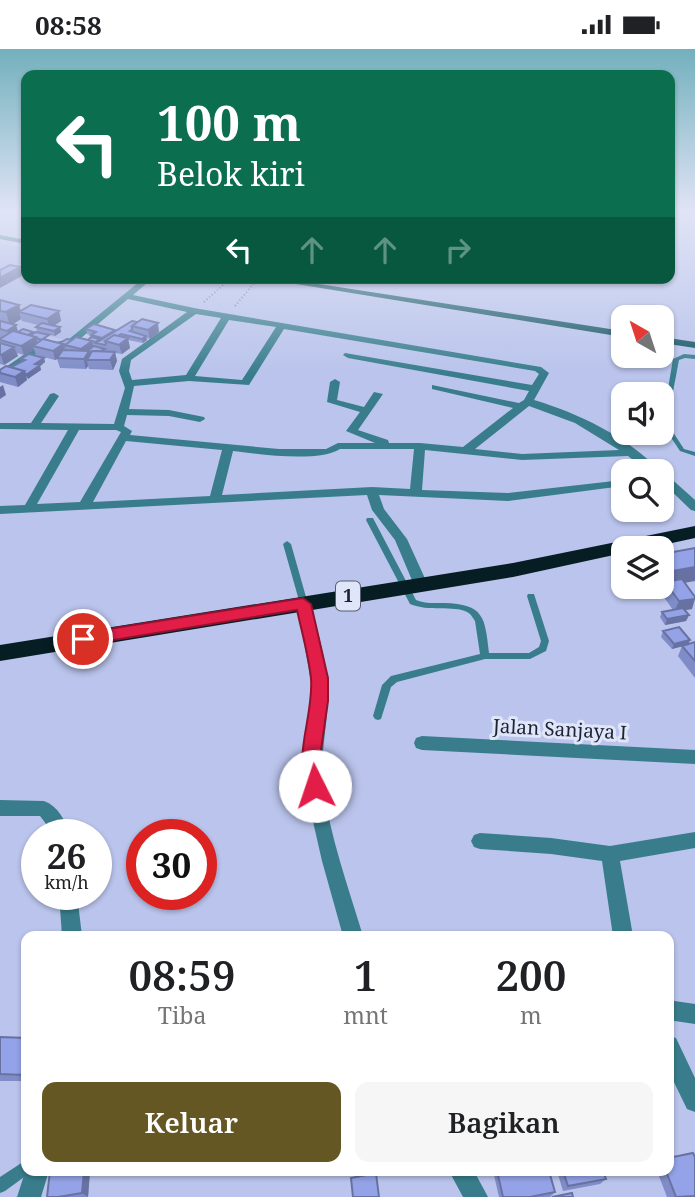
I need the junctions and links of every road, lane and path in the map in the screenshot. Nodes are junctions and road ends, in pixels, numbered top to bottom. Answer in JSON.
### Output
{"nodes":[{"id":1,"x":141,"y":284,"type":"edge"},
{"id":2,"x":224,"y":284,"type":"edge"},
{"id":3,"x":252,"y":284,"type":"edge"},
{"id":4,"x":302,"y":284,"type":"edge"},
{"id":5,"x":126,"y":296,"type":"junction"},
{"id":6,"x":194,"y":311,"type":"junction"},
{"id":7,"x":226,"y":317,"type":"junction"},
{"id":8,"x":282,"y":325,"type":"junction"},
{"id":9,"x":611,"y":332,"type":"edge"},
{"id":10,"x":46,"y":337,"type":"edge"},
{"id":11,"x":363,"y":339,"type":"junction"},
{"id":12,"x":69,"y":341,"type":"junction"},
{"id":13,"x":674,"y":342,"type":"edge"},
{"id":14,"x":82,"y":345,"type":"edge"},
{"id":15,"x":695,"y":345,"type":"edge"},
{"id":16,"x":348,"y":355,"type":"junction"},
{"id":17,"x":695,"y":357,"type":"edge"},
{"id":18,"x":344,"y":367,"type":"dead end"},
{"id":19,"x":0,"y":375,"type":"edge"},
{"id":20,"x":189,"y":378,"type":"junction"},
{"id":21,"x":335,"y":382,"type":"dead end"},
{"id":22,"x":129,"y":383,"type":"junction"},
{"id":23,"x":436,"y":387,"type":"dead end"},
{"id":24,"x":537,"y":390,"type":"junction"},
{"id":25,"x":378,"y":394,"type":"dead end"},
{"id":26,"x":54,"y":397,"type":"dead end"},
{"id":27,"x":524,"y":405,"type":"junction"},
{"id":28,"x":367,"y":411,"type":"junction"},
{"id":29,"x":124,"y":412,"type":"junction"},
{"id":30,"x":200,"y":419,"type":"dead end"},
{"id":31,"x":0,"y":426,"type":"edge"},
{"id":32,"x":34,"y":426,"type":"junction"},
{"id":33,"x":75,"y":426,"type":"junction"},
{"id":34,"x":118,"y":427,"type":"junction"},
{"id":35,"x":124,"y":438,"type":"junction"},
{"id":36,"x":396,"y":445,"type":"junction"},
{"id":37,"x":420,"y":446,"type":"junction"},
{"id":38,"x":228,"y":447,"type":"junction"},
{"id":39,"x":466,"y":450,"type":"junction"},
{"id":40,"x":632,"y":453,"type":"junction"},
{"id":41,"x":695,"y":454,"type":"edge"},
{"id":42,"x":639,"y":459,"type":"edge"},
{"id":43,"x":677,"y":474,"type":"dead end"},
{"id":44,"x":674,"y":475,"type":"edge"},
{"id":45,"x":611,"y":484,"type":"edge"},
{"id":46,"x":674,"y":488,"type":"edge"},
{"id":47,"x":372,"y":491,"type":"junction"},
{"id":48,"x":416,"y":492,"type":"junction"},
{"id":49,"x":216,"y":497,"type":"junction"},
{"id":50,"x":86,"y":503,"type":"junction"},
{"id":51,"x":30,"y":507,"type":"junction"},
{"id":52,"x":695,"y":507,"type":"edge"},
{"id":53,"x":0,"y":510,"type":"edge"},
{"id":54,"x":370,"y":520,"type":"dead end"},
{"id":55,"x":695,"y":532,"type":"edge"},
{"id":56,"x":287,"y":544,"type":"dead end"},
{"id":57,"x":414,"y":586,"type":"junction"},
{"id":58,"x":531,"y":596,"type":"dead end"},
{"id":59,"x":303,"y":604,"type":"junction"},
{"id":60,"x":0,"y":653,"type":"edge"},
{"id":61,"x":485,"y":656,"type":"junction"},
{"id":62,"x":378,"y":716,"type":"dead end"},
{"id":63,"x":422,"y":743,"type":"dead end"},
{"id":64,"x":695,"y":757,"type":"edge"},
{"id":65,"x":0,"y":809,"type":"edge"},
{"id":66,"x":53,"y":819,"type":"edge"},
{"id":67,"x":480,"y":841,"type":"dead end"},
{"id":68,"x":695,"y":841,"type":"edge"},
{"id":69,"x":610,"y":855,"type":"junction"},
{"id":70,"x":70,"y":910,"type":"edge"},
{"id":71,"x":72,"y":931,"type":"edge"},
{"id":72,"x":352,"y":931,"type":"edge"},
{"id":73,"x":622,"y":931,"type":"edge"},
{"id":74,"x":674,"y":1011,"type":"edge"},
{"id":75,"x":695,"y":1014,"type":"edge"},
{"id":76,"x":674,"y":1058,"type":"edge"},
{"id":77,"x":695,"y":1101,"type":"edge"},
{"id":78,"x":21,"y":1171,"type":"edge"},
{"id":79,"x":35,"y":1176,"type":"edge"},
{"id":80,"x":464,"y":1176,"type":"edge"},
{"id":81,"x":0,"y":1186,"type":"edge"},
{"id":82,"x":29,"y":1197,"type":"edge"},
{"id":83,"x":475,"y":1197,"type":"edge"}],
"edges":[{"from":1,"to":5,"type":"street"},
{"from":2,"to":6,"type":"path"},
{"from":3,"to":7,"type":"path"},
{"from":4,"to":9,"type":"street"},
{"from":5,"to":6,"type":"street"},
{"from":5,"to":12,"type":"street"},
{"from":6,"to":7,"type":"street"},
{"from":6,"to":22,"type":"street"},
{"from":7,"to":8,"type":"street"},
{"from":7,"to":20,"type":"street"},
{"from":8,"to":11,"type":"street"},
{"from":8,"to":20,"type":"street"},
{"from":10,"to":12,"type":"street"},
{"from":11,"to":16,"type":"street"},
{"from":11,"to":24,"type":"street"},
{"from":12,"to":14,"type":"street"},
{"from":12,"to":19,"type":"street"},
{"from":13,"to":15,"type":"street"},
{"from":16,"to":18,"type":"street"},
{"from":16,"to":24,"type":"street"},
{"from":17,"to":41,"type":"lane"},
{"from":20,"to":22,"type":"street"},
{"from":21,"to":28,"type":"street"},
{"from":22,"to":29,"type":"street"},
{"from":23,"to":27,"type":"street"},
{"from":24,"to":27,"type":"street"},
{"from":25,"to":28,"type":"street"},
{"from":26,"to":32,"type":"street"},
{"from":27,"to":39,"type":"street"},
{"from":27,"to":40,"type":"street"},
{"from":28,"to":36,"type":"street"},
{"from":29,"to":30,"type":"street"},
{"from":29,"to":34,"type":"street"},
{"from":31,"to":32,"type":"street"},
{"from":32,"to":33,"type":"street"},
{"from":33,"to":34,"type":"street"},
{"from":33,"to":51,"type":"street"},
{"from":34,"to":35,"type":"street"},
{"from":35,"to":38,"type":"street"},
{"from":35,"to":50,"type":"street"},
{"from":36,"to":37,"type":"street"},
{"from":36,"to":38,"type":"street"},
{"from":37,"to":39,"type":"street"},
{"from":37,"to":48,"type":"street"},
{"from":38,"to":49,"type":"street"},
{"from":39,"to":40,"type":"street"},
{"from":40,"to":42,"type":"street"},
{"from":43,"to":44,"type":"street"},
{"from":45,"to":48,"type":"street"},
{"from":46,"to":52,"type":"street"},
{"from":47,"to":48,"type":"street"},
{"from":47,"to":49,"type":"street"},
{"from":47,"to":57,"type":"street"},
{"from":49,"to":50,"type":"street"},
{"from":50,"to":51,"type":"street"},
{"from":51,"to":53,"type":"street"},
{"from":54,"to":57,"type":"lane"},
{"from":55,"to":57,"type":"highway","number":"1"},
{"from":56,"to":59,"type":"lane"},
{"from":57,"to":59,"type":"highway","number":"1"},
{"from":57,"to":61,"type":"lane"},
{"from":58,"to":61,"type":"lane"},
{"from":59,"to":60,"type":"highway","number":"1"},
{"from":59,"to":72,"type":"street"},
{"from":61,"to":62,"type":"lane"},
{"from":63,"to":64,"type":"street","name":"Jalan Sanjaya I"},
{"from":65,"to":66,"type":"street"},
{"from":67,"to":69,"type":"street"},
{"from":68,"to":69,"type":"street"},
{"from":69,"to":73,"type":"street"},
{"from":70,"to":71,"type":"street"},
{"from":74,"to":75,"type":"street"},
{"from":76,"to":77,"type":"street"},
{"from":78,"to":81,"type":"lane"},
{"from":79,"to":82,"type":"street"},
{"from":80,"to":83,"type":"street"}]}
